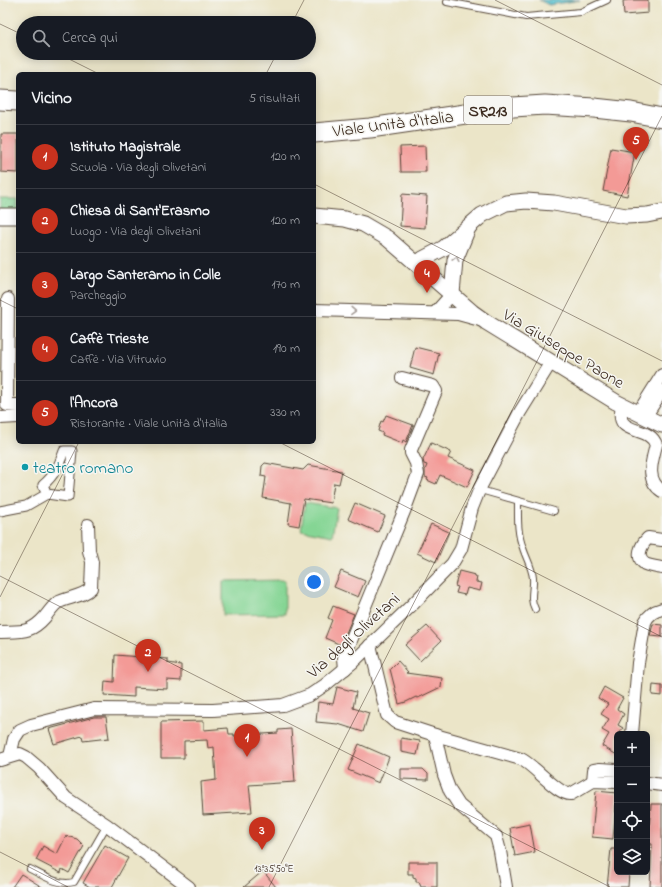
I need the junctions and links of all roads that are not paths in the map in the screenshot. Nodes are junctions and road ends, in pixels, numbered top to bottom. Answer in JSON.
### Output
{"nodes":[{"id":1,"x":607,"y":0,"type":"edge"},
{"id":2,"x":447,"y":2,"type":"dead end"},
{"id":3,"x":0,"y":100,"type":"edge"},
{"id":4,"x":16,"y":102,"type":"edge"},
{"id":5,"x":662,"y":118,"type":"edge"},
{"id":6,"x":316,"y":133,"type":"edge"},
{"id":7,"x":662,"y":212,"type":"edge"},
{"id":8,"x":0,"y":216,"type":"edge"},
{"id":9,"x":16,"y":216,"type":"edge"},
{"id":10,"x":316,"y":216,"type":"edge"},
{"id":11,"x":468,"y":226,"type":"junction"},
{"id":12,"x":417,"y":264,"type":"junction"},
{"id":13,"x":452,"y":294,"type":"junction"},
{"id":14,"x":9,"y":298,"type":"edge"},
{"id":15,"x":316,"y":310,"type":"edge"},
{"id":16,"x":435,"y":313,"type":"junction"},
{"id":17,"x":486,"y":322,"type":"junction"},
{"id":18,"x":551,"y":362,"type":"junction"},
{"id":19,"x":662,"y":375,"type":"edge"},
{"id":20,"x":402,"y":378,"type":"dead end"},
{"id":21,"x":662,"y":391,"type":"edge"},
{"id":22,"x":12,"y":405,"type":"edge"},
{"id":23,"x":623,"y":405,"type":"junction"},
{"id":24,"x":642,"y":415,"type":"junction"},
{"id":25,"x":16,"y":417,"type":"edge"},
{"id":26,"x":0,"y":418,"type":"edge"},
{"id":27,"x":662,"y":425,"type":"edge"},
{"id":28,"x":480,"y":488,"type":"junction"},
{"id":29,"x":662,"y":491,"type":"edge"},
{"id":30,"x":47,"y":494,"type":"junction"},
{"id":31,"x":518,"y":501,"type":"junction"},
{"id":32,"x":0,"y":511,"type":"edge"},
{"id":33,"x":554,"y":511,"type":"dead end"},
{"id":34,"x":88,"y":524,"type":"dead end"},
{"id":35,"x":662,"y":540,"type":"edge"},
{"id":36,"x":662,"y":568,"type":"edge"},
{"id":37,"x":535,"y":609,"type":"dead end"},
{"id":38,"x":662,"y":609,"type":"edge"},
{"id":39,"x":0,"y":632,"type":"edge"},
{"id":40,"x":370,"y":644,"type":"junction"},
{"id":41,"x":345,"y":669,"type":"junction"},
{"id":42,"x":632,"y":731,"type":"edge"},
{"id":43,"x":435,"y":735,"type":"junction"},
{"id":44,"x":5,"y":758,"type":"edge"},
{"id":45,"x":614,"y":770,"type":"edge"},
{"id":46,"x":594,"y":781,"type":"junction"},
{"id":47,"x":614,"y":782,"type":"edge"},
{"id":48,"x":106,"y":825,"type":"junction"},
{"id":49,"x":30,"y":869,"type":"dead end"},
{"id":50,"x":189,"y":887,"type":"edge"},
{"id":51,"x":506,"y":887,"type":"edge"}],
"edges":[{"from":1,"to":2,"type":"lane"},
{"from":3,"to":4,"type":"main road"},
{"from":5,"to":6,"type":"main road","name":"Viale Unità d'Italia","number":"SR213"},
{"from":7,"to":11,"type":"street"},
{"from":8,"to":9,"type":"street"},
{"from":10,"to":12,"type":"street","name":"Via Giuseppe Paone"},
{"from":11,"to":12,"type":"street"},
{"from":13,"to":11,"type":"street","one_way":true},
{"from":12,"to":13,"type":"street","name":"Via Giuseppe Paone"},
{"from":13,"to":16,"type":"street"},
{"from":13,"to":17,"type":"street","name":"Via Giuseppe Paone"},
{"from":14,"to":22,"type":"street"},
{"from":15,"to":16,"type":"street","one_way":true},
{"from":16,"to":17,"type":"street"},
{"from":17,"to":18,"type":"street","name":"Via Giuseppe Paone"},
{"from":18,"to":23,"type":"street","name":"Via Giuseppe Paone"},
{"from":18,"to":28,"type":"street","name":"Via degli Olivetani"},
{"from":19,"to":24,"type":"street"},
{"from":20,"to":41,"type":"street"},
{"from":21,"to":24,"type":"street"},
{"from":23,"to":24,"type":"street","name":"Via Giuseppe Paone"},
{"from":23,"to":29,"type":"street"},
{"from":24,"to":27,"type":"street","name":"Via Giuseppe Paone"},
{"from":25,"to":26,"type":"street"},
{"from":28,"to":31,"type":"lane"},
{"from":28,"to":40,"type":"street","name":"Via degli Olivetani"},
{"from":30,"to":30,"type":"street"},
{"from":30,"to":32,"type":"street"},
{"from":31,"to":33,"type":"lane"},
{"from":31,"to":37,"type":"lane"},
{"from":34,"to":39,"type":"street"},
{"from":35,"to":36,"type":"street"},
{"from":38,"to":42,"type":"street"},
{"from":40,"to":41,"type":"street","name":"Via degli Olivetani"},
{"from":40,"to":43,"type":"street"},
{"from":41,"to":44,"type":"street","name":"Via degli Olivetani"},
{"from":43,"to":46,"type":"street"},
{"from":43,"to":51,"type":"street"},
{"from":44,"to":48,"type":"street"},
{"from":45,"to":46,"type":"street"},
{"from":46,"to":47,"type":"street"},
{"from":48,"to":49,"type":"lane"},
{"from":48,"to":50,"type":"street"}]}
